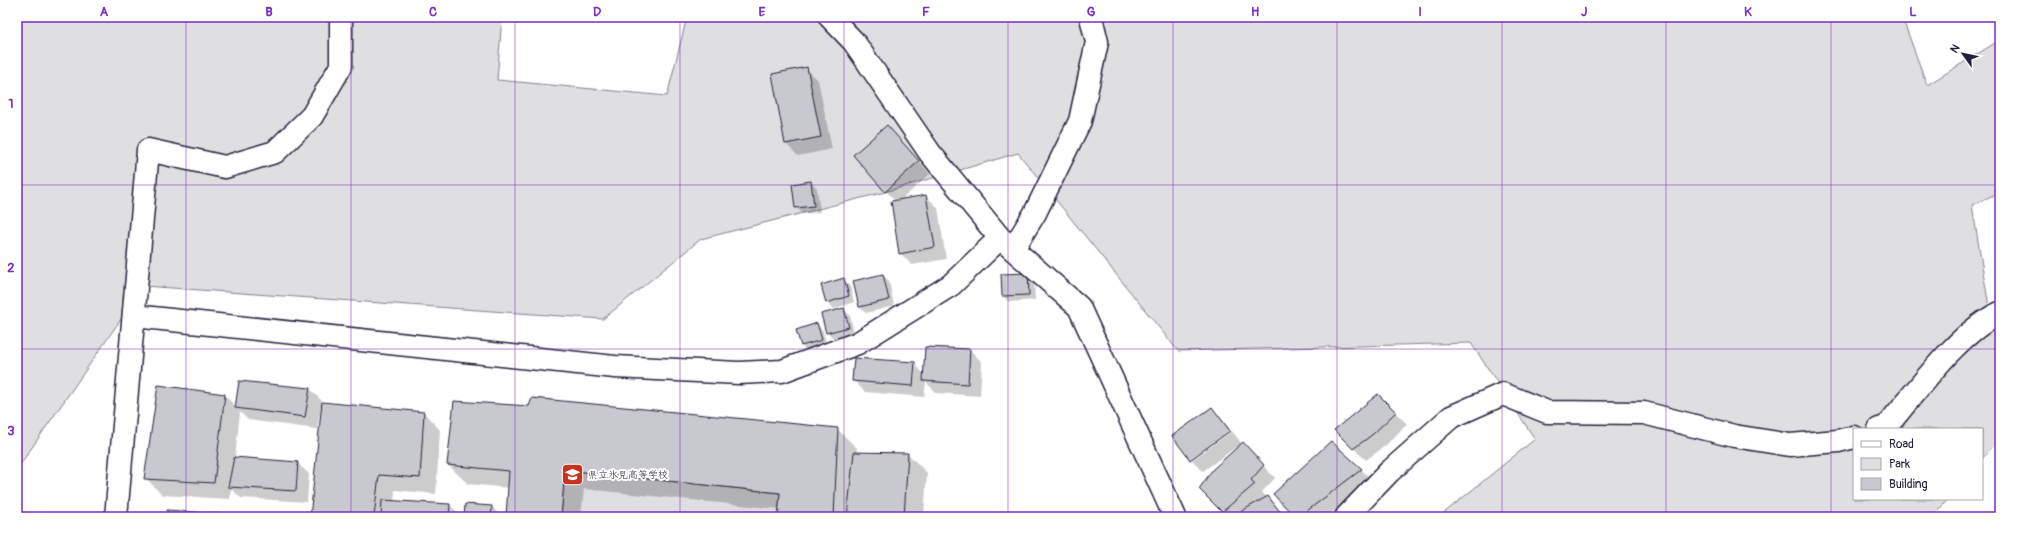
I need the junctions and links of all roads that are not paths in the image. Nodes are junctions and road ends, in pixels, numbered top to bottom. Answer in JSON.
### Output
{"nodes":[{"id":1,"x":341,"y":17,"type":"edge"},
{"id":2,"x":830,"y":17,"type":"edge"},
{"id":3,"x":1091,"y":17,"type":"edge"},
{"id":4,"x":1006,"y":244,"type":"junction"},
{"id":5,"x":2000,"y":313,"type":"edge"},
{"id":6,"x":134,"y":316,"type":"junction"},
{"id":7,"x":1882,"y":428,"type":"edge"},
{"id":8,"x":1853,"y":437,"type":"edge"},
{"id":9,"x":116,"y":517,"type":"edge"},
{"id":10,"x":1175,"y":517,"type":"edge"},
{"id":11,"x":1346,"y":517,"type":"edge"}],
"edges":[{"from":1,"to":6,"type":"street"},
{"from":2,"to":4,"type":"street"},
{"from":3,"to":4,"type":"street"},
{"from":4,"to":6,"type":"street"},
{"from":4,"to":10,"type":"street"},
{"from":5,"to":7,"type":"street"},
{"from":6,"to":9,"type":"street"},
{"from":8,"to":11,"type":"street"}]}
